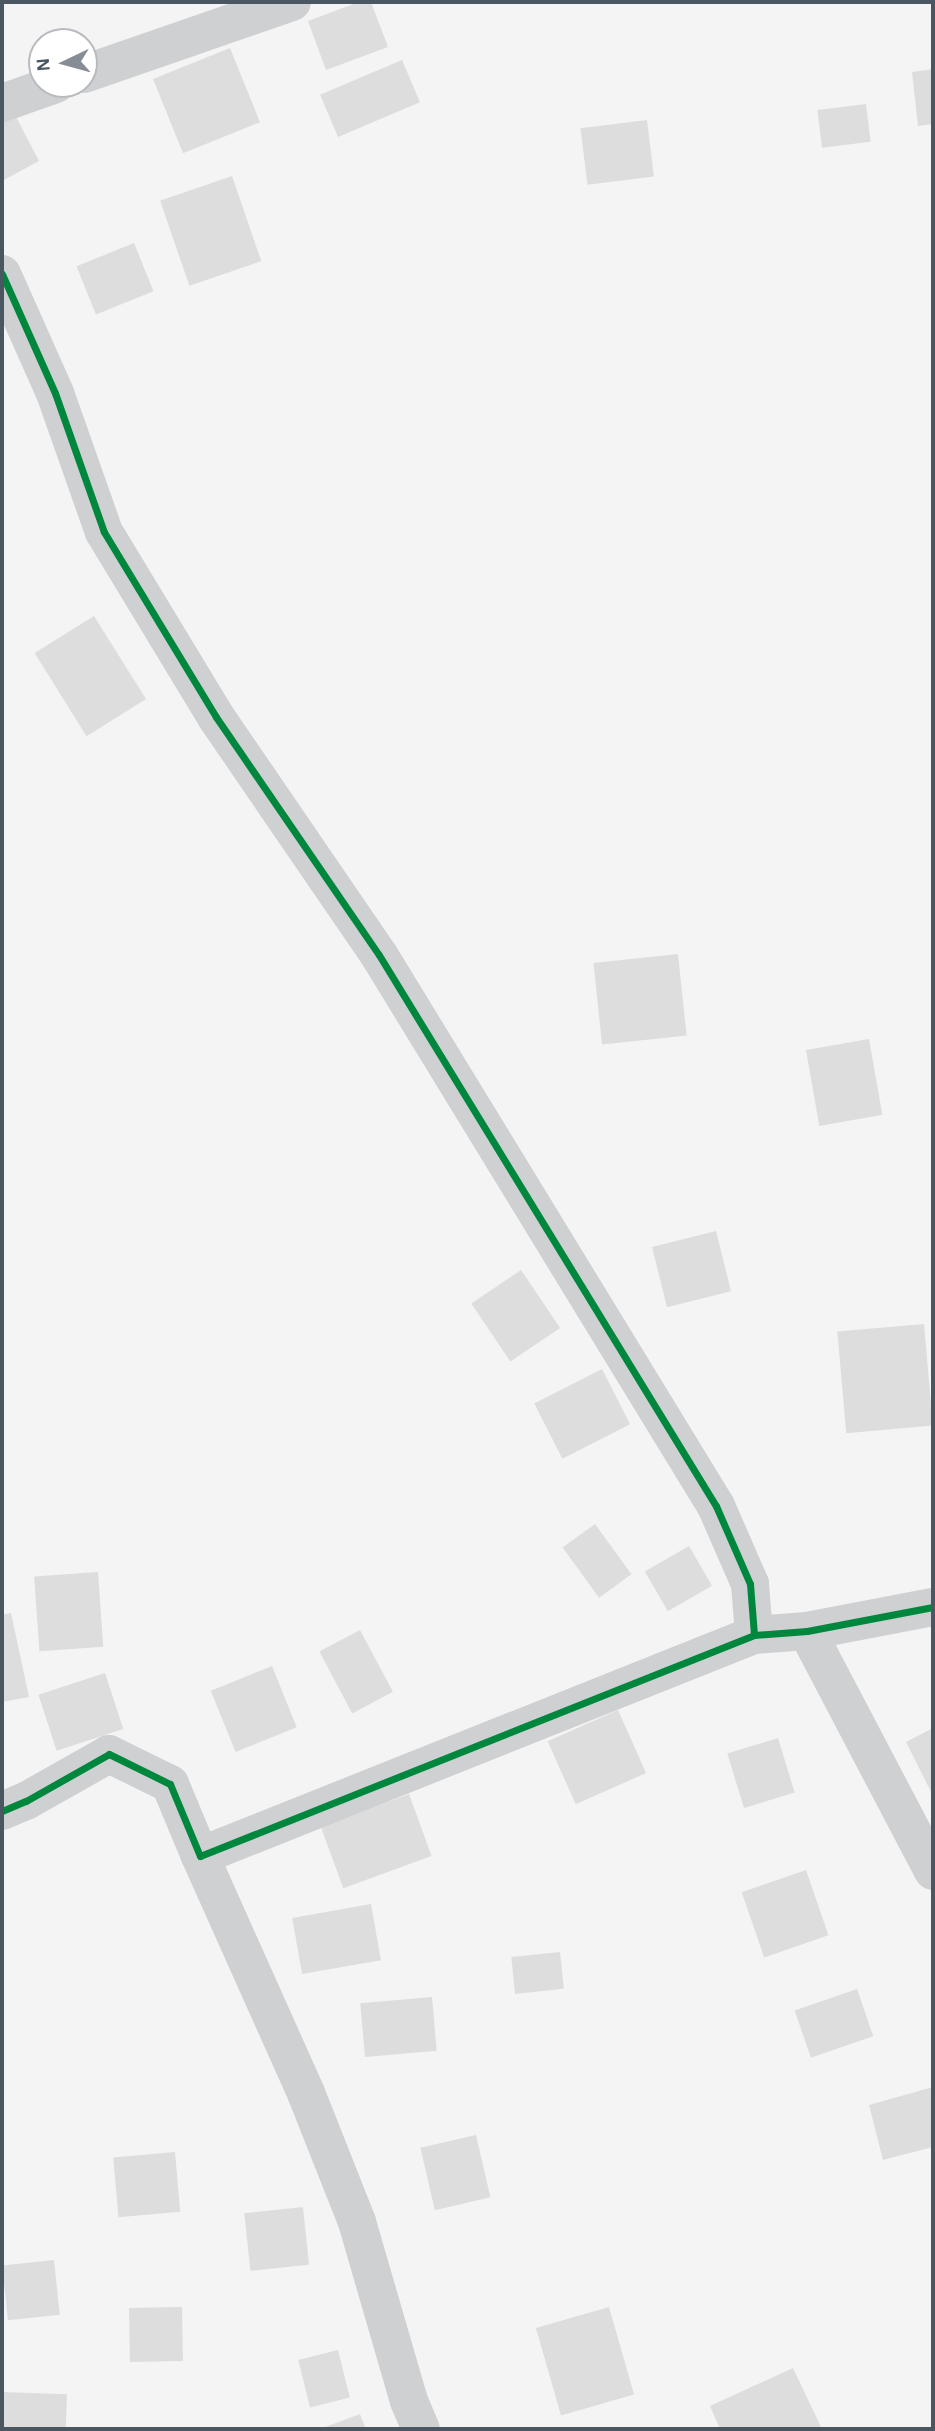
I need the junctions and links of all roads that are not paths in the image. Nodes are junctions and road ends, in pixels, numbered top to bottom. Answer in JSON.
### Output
{"nodes":[{"id":1,"x":292,"y":2,"type":"edge"},
{"id":2,"x":98,"y":69,"type":"edge"},
{"id":3,"x":28,"y":94,"type":"edge"},
{"id":4,"x":2,"y":103,"type":"edge"},
{"id":5,"x":2,"y":274,"type":"edge"},
{"id":6,"x":933,"y":1607,"type":"edge"},
{"id":7,"x":807,"y":1631,"type":"junction"},
{"id":8,"x":754,"y":1635,"type":"junction"},
{"id":9,"x":2,"y":1811,"type":"edge"},
{"id":10,"x":201,"y":1856,"type":"junction"},
{"id":11,"x":933,"y":1871,"type":"edge"},
{"id":12,"x":421,"y":2429,"type":"edge"}],
"edges":[{"from":1,"to":2,"type":"street"},
{"from":3,"to":4,"type":"street"},
{"from":5,"to":8,"type":"street"},
{"from":6,"to":7,"type":"street"},
{"from":7,"to":8,"type":"street"},
{"from":7,"to":11,"type":"street"},
{"from":8,"to":10,"type":"street"},
{"from":9,"to":10,"type":"street"},
{"from":10,"to":12,"type":"street"}]}
